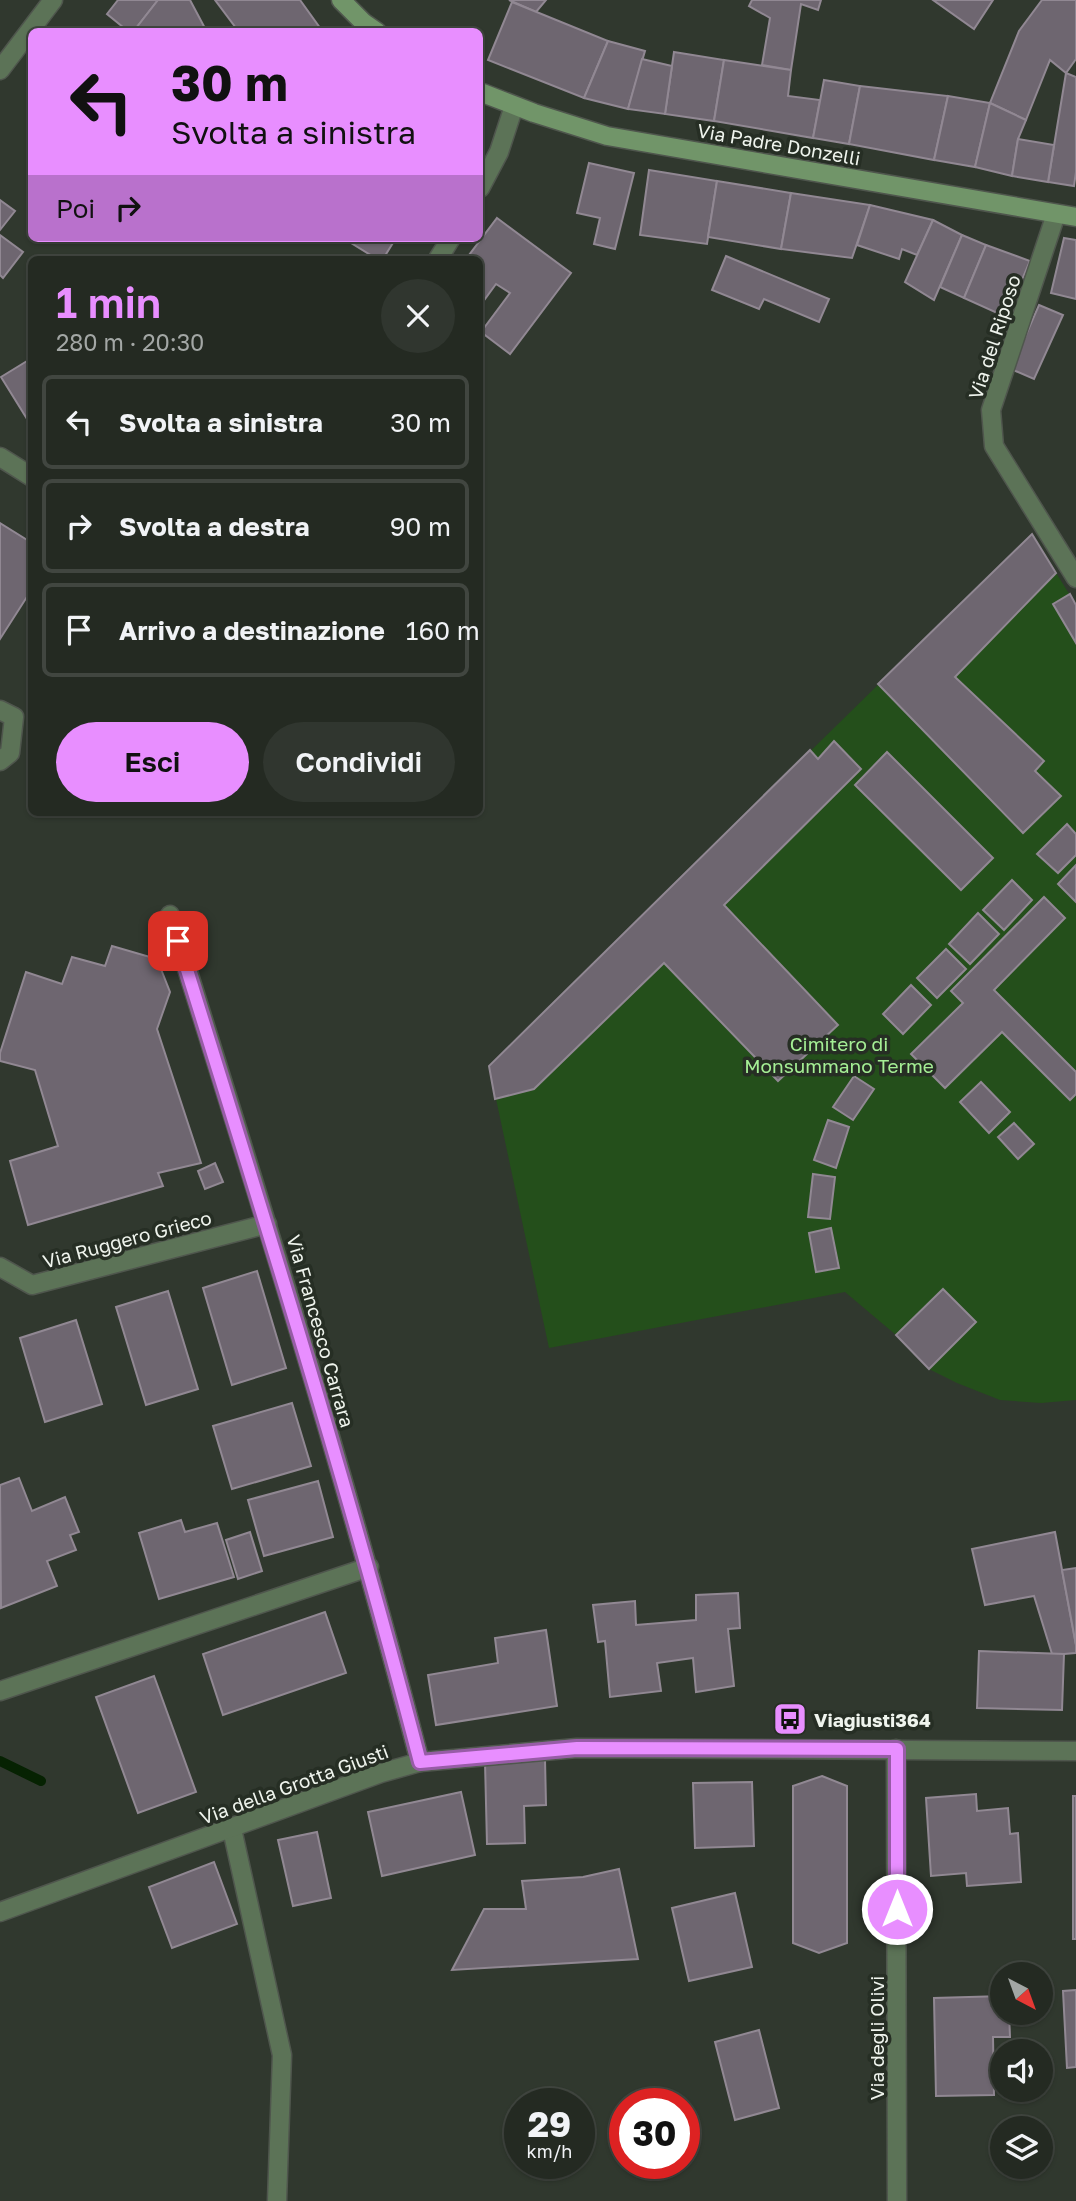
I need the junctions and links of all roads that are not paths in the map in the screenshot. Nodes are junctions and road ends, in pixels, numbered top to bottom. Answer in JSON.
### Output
{"nodes":[{"id":1,"x":53,"y":0,"type":"edge"},
{"id":2,"x":341,"y":0,"type":"edge"},
{"id":3,"x":32,"y":28,"type":"edge"},
{"id":4,"x":371,"y":28,"type":"edge"},
{"id":5,"x":28,"y":33,"type":"edge"},
{"id":6,"x":0,"y":70,"type":"edge"},
{"id":7,"x":483,"y":93,"type":"edge"},
{"id":8,"x":514,"y":106,"type":"junction"},
{"id":9,"x":483,"y":182,"type":"edge"},
{"id":10,"x":1056,"y":214,"type":"junction"},
{"id":11,"x":1076,"y":217,"type":"edge"},
{"id":12,"x":0,"y":457,"type":"edge"},
{"id":13,"x":28,"y":474,"type":"edge"},
{"id":14,"x":1076,"y":578,"type":"edge"},
{"id":15,"x":0,"y":710,"type":"edge"},
{"id":16,"x":0,"y":761,"type":"edge"},
{"id":17,"x":170,"y":915,"type":"dead end"},
{"id":18,"x":267,"y":1224,"type":"junction"},
{"id":19,"x":0,"y":1267,"type":"edge"},
{"id":20,"x":369,"y":1567,"type":"junction"},
{"id":21,"x":0,"y":1691,"type":"edge"},
{"id":22,"x":897,"y":1749,"type":"junction"},
{"id":23,"x":1076,"y":1751,"type":"edge"},
{"id":24,"x":420,"y":1762,"type":"junction"},
{"id":25,"x":232,"y":1829,"type":"junction"},
{"id":26,"x":0,"y":1912,"type":"edge"},
{"id":27,"x":277,"y":2201,"type":"edge"},
{"id":28,"x":897,"y":2201,"type":"edge"}],
"edges":[{"from":1,"to":3,"type":"street"},
{"from":2,"to":4,"type":"street"},
{"from":5,"to":6,"type":"street"},
{"from":7,"to":8,"type":"street","name":"Via Padre Donzelli"},
{"from":8,"to":9,"type":"street"},
{"from":8,"to":10,"type":"street","name":"Via Padre Donzelli"},
{"from":10,"to":11,"type":"street","name":"Via Padre Donzelli"},
{"from":10,"to":14,"type":"street","name":"Via del Riposo"},
{"from":12,"to":13,"type":"street"},
{"from":15,"to":16,"type":"street"},
{"from":17,"to":18,"type":"street","name":"Via Francesco Carrara"},
{"from":18,"to":19,"type":"street","name":"Via Ruggero Grieco"},
{"from":18,"to":20,"type":"street","name":"Via Francesco Carrara"},
{"from":20,"to":21,"type":"street"},
{"from":20,"to":24,"type":"street","name":"Via Francesco Carrara"},
{"from":22,"to":23,"type":"street","name":"Via della Grotta Giusti"},
{"from":22,"to":24,"type":"street","name":"Via della Grotta Giusti"},
{"from":22,"to":28,"type":"street","name":"Via degli Olivi"},
{"from":24,"to":25,"type":"street","name":"Via della Grotta Giusti"},
{"from":25,"to":26,"type":"street","name":"Via della Grotta Giusti"},
{"from":25,"to":27,"type":"street"}]}
